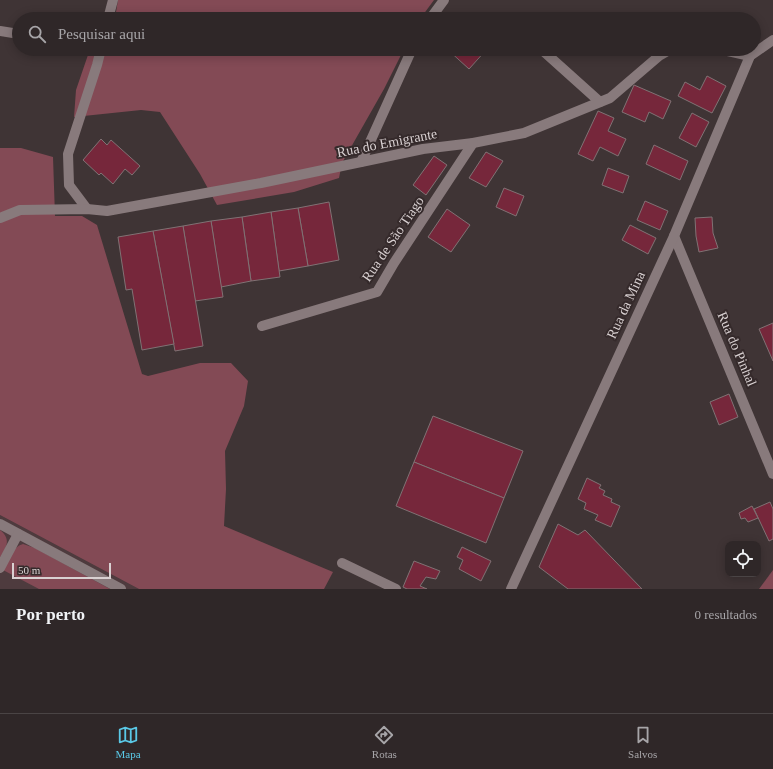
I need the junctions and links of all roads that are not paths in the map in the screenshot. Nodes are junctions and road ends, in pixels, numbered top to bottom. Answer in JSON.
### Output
{"nodes":[{"id":1,"x":113,"y":0,"type":"edge"},
{"id":2,"x":444,"y":0,"type":"edge"},
{"id":3,"x":110,"y":12,"type":"edge"},
{"id":4,"x":435,"y":12,"type":"edge"},
{"id":5,"x":0,"y":31,"type":"edge"},
{"id":6,"x":12,"y":33,"type":"edge"},
{"id":7,"x":773,"y":40,"type":"edge"},
{"id":8,"x":761,"y":48,"type":"edge"},
{"id":9,"x":99,"y":56,"type":"edge"},
{"id":10,"x":409,"y":56,"type":"edge"},
{"id":11,"x":549,"y":56,"type":"edge"},
{"id":12,"x":659,"y":56,"type":"edge"},
{"id":13,"x":750,"y":56,"type":"edge"},
{"id":14,"x":600,"y":102,"type":"junction"},
{"id":15,"x":473,"y":142,"type":"junction"},
{"id":16,"x":361,"y":162,"type":"junction"},
{"id":17,"x":87,"y":209,"type":"junction"},
{"id":18,"x":0,"y":218,"type":"edge"},
{"id":19,"x":674,"y":236,"type":"junction"},
{"id":20,"x":262,"y":326,"type":"dead end"},
{"id":21,"x":773,"y":474,"type":"edge"},
{"id":22,"x":0,"y":524,"type":"edge"},
{"id":23,"x":18,"y":534,"type":"junction"},
{"id":24,"x":342,"y":563,"type":"dead end"},
{"id":25,"x":0,"y":568,"type":"edge"},
{"id":26,"x":121,"y":589,"type":"edge"},
{"id":27,"x":396,"y":589,"type":"edge"},
{"id":28,"x":511,"y":589,"type":"edge"}],
"edges":[{"from":1,"to":3,"type":"street"},
{"from":2,"to":4,"type":"street"},
{"from":5,"to":6,"type":"street"},
{"from":7,"to":8,"type":"street"},
{"from":9,"to":17,"type":"street"},
{"from":10,"to":16,"type":"street"},
{"from":11,"to":14,"type":"street"},
{"from":12,"to":14,"type":"street","name":"Rua do Emigrante"},
{"from":13,"to":19,"type":"street","name":"Rua da Mina"},
{"from":14,"to":15,"type":"street","name":"Rua do Emigrante"},
{"from":15,"to":16,"type":"street","name":"Rua do Emigrante"},
{"from":15,"to":20,"type":"street","name":"Rua de São Tiago"},
{"from":16,"to":17,"type":"street","name":"Rua do Emigrante"},
{"from":17,"to":18,"type":"street","name":"Rua do Emigrante"},
{"from":19,"to":21,"type":"street","name":"Rua do Pinhal"},
{"from":19,"to":28,"type":"street","name":"Rua da Mina"},
{"from":22,"to":23,"type":"street"},
{"from":23,"to":25,"type":"street"},
{"from":23,"to":26,"type":"street"},
{"from":24,"to":27,"type":"street"}]}
